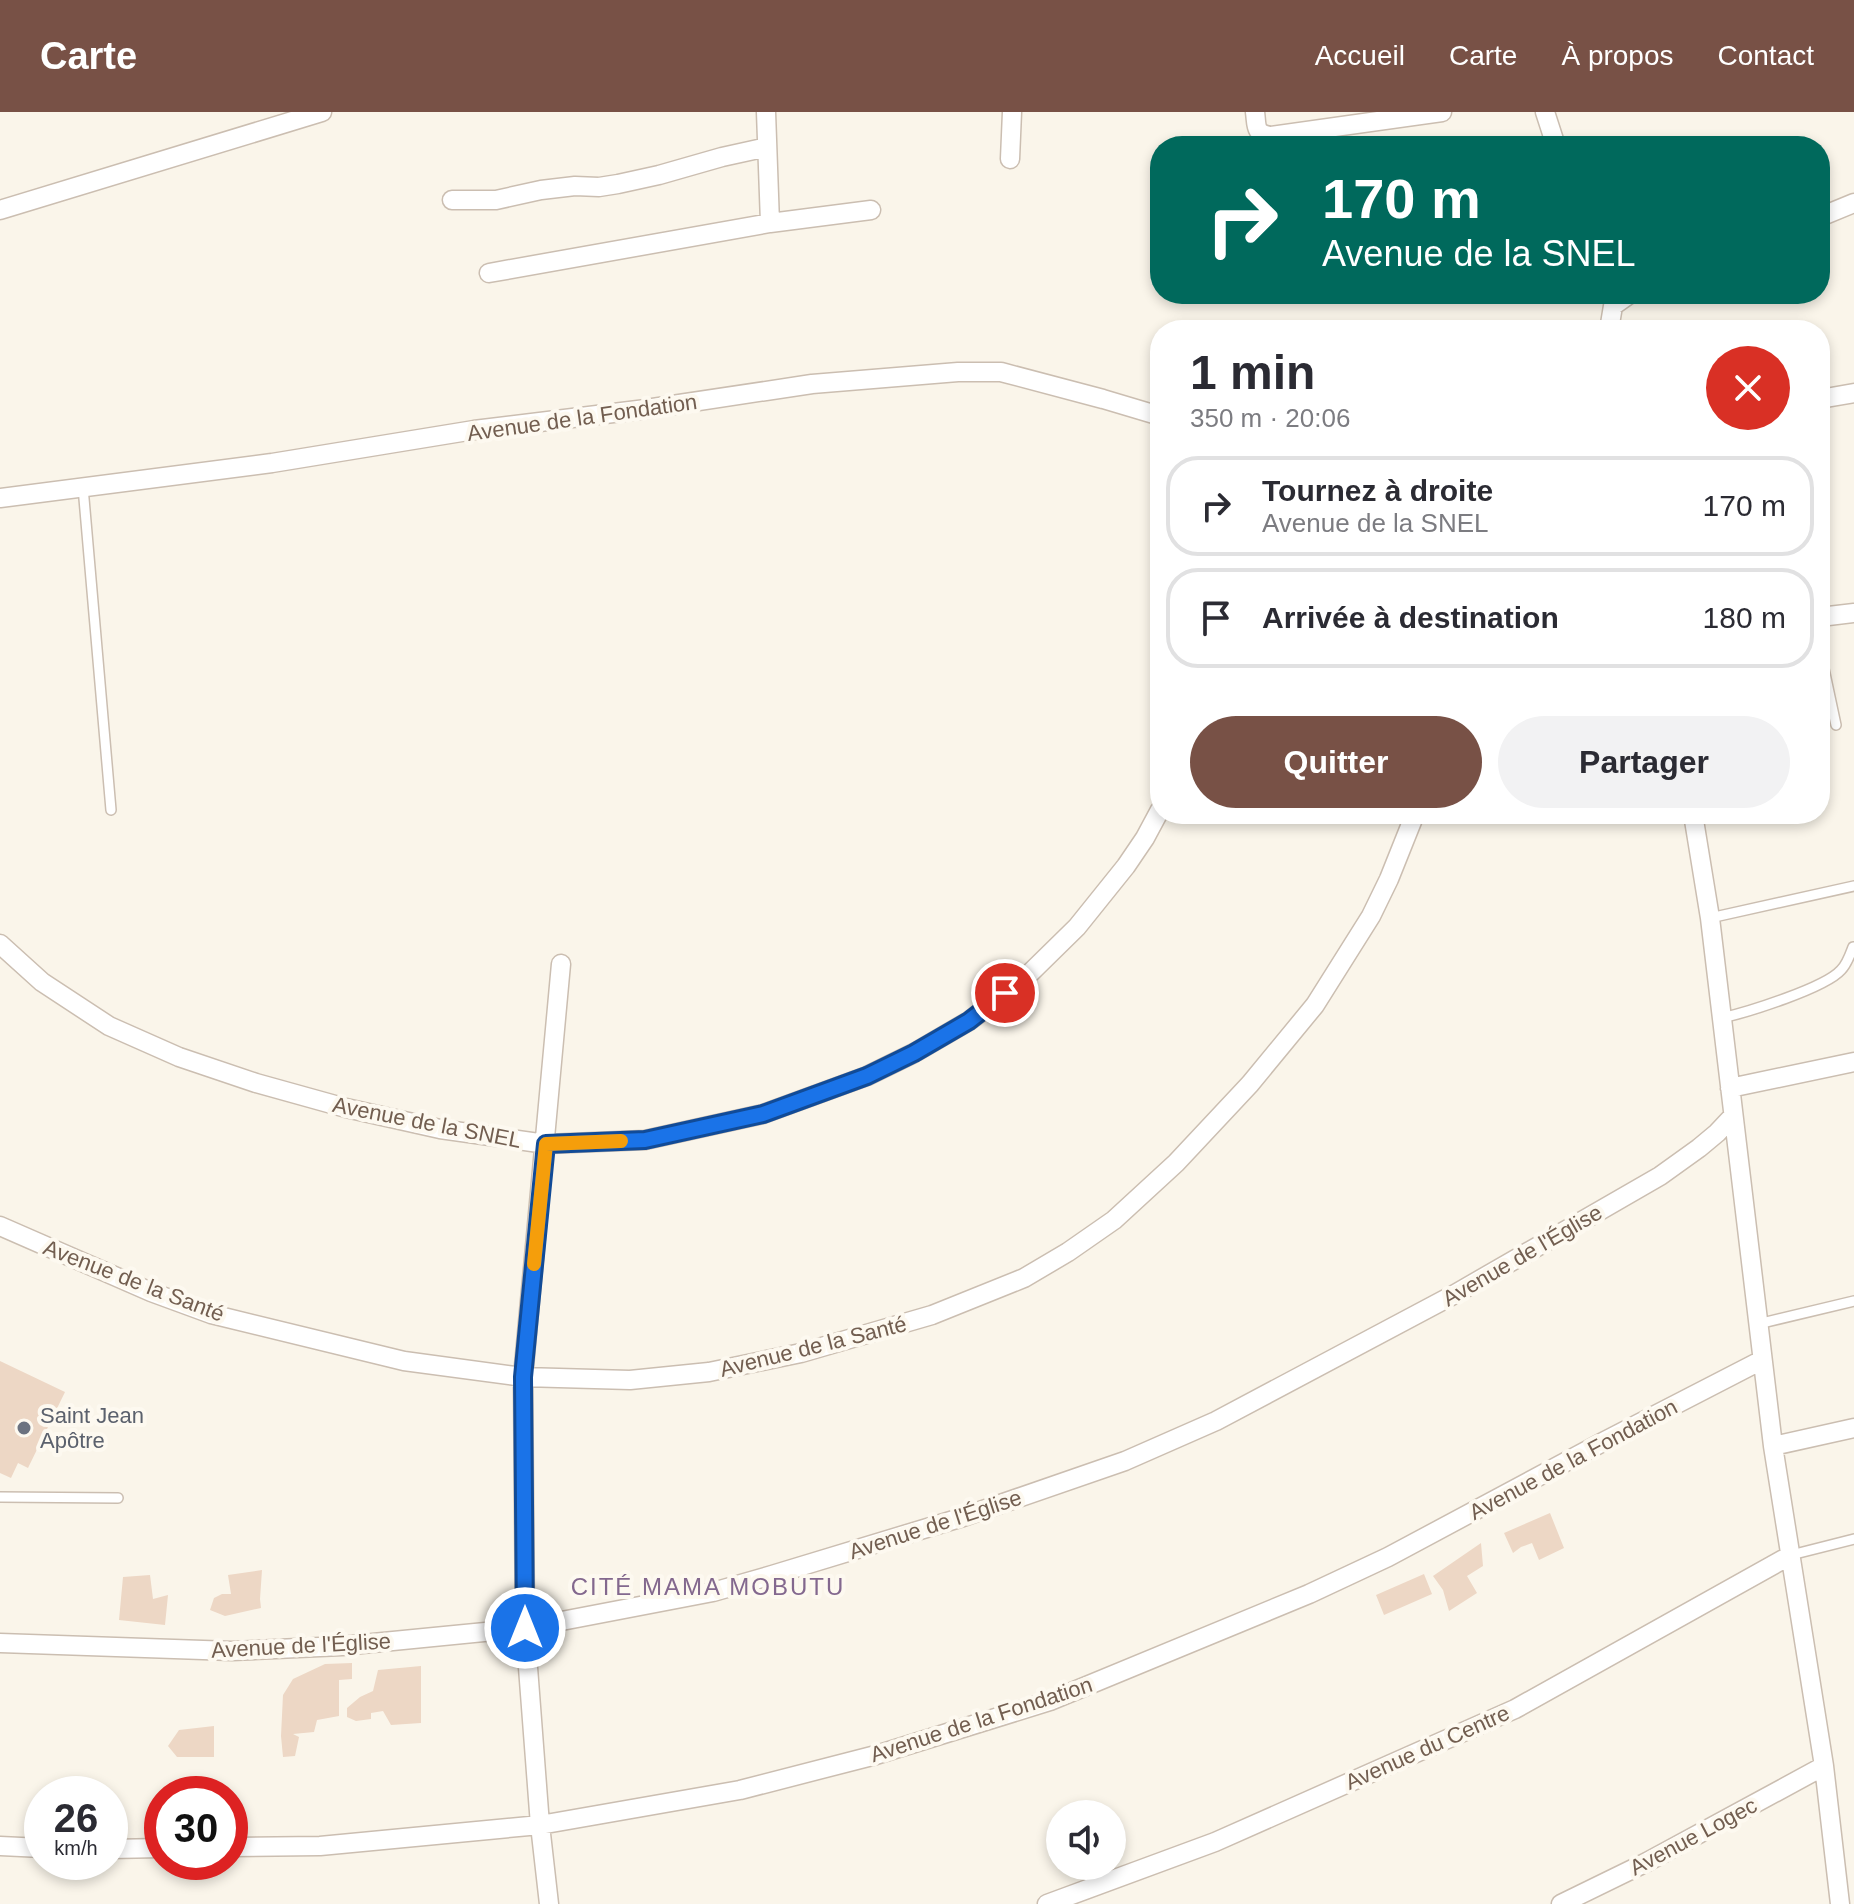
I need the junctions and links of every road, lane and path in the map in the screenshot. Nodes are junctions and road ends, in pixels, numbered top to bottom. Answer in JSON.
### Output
{"nodes":[{"id":1,"x":322,"y":112,"type":"edge"},
{"id":2,"x":766,"y":112,"type":"edge"},
{"id":3,"x":1012,"y":112,"type":"edge"},
{"id":4,"x":1255,"y":112,"type":"edge"},
{"id":5,"x":1442,"y":112,"type":"edge"},
{"id":6,"x":1545,"y":112,"type":"edge"},
{"id":7,"x":1553,"y":136,"type":"edge"},
{"id":8,"x":767,"y":147,"type":"junction"},
{"id":9,"x":1010,"y":159,"type":"dead end"},
{"id":10,"x":452,"y":200,"type":"dead end"},
{"id":11,"x":1854,"y":203,"type":"edge"},
{"id":12,"x":0,"y":210,"type":"edge"},
{"id":13,"x":871,"y":210,"type":"dead end"},
{"id":14,"x":1830,"y":213,"type":"edge"},
{"id":15,"x":770,"y":223,"type":"junction"},
{"id":16,"x":489,"y":273,"type":"dead end"},
{"id":17,"x":1854,"y":393,"type":"edge"},
{"id":18,"x":1830,"y":397,"type":"edge"},
{"id":19,"x":1150,"y":413,"type":"edge"},
{"id":20,"x":83,"y":487,"type":"junction"},
{"id":21,"x":0,"y":498,"type":"edge"},
{"id":22,"x":1854,"y":613,"type":"edge"},
{"id":23,"x":1830,"y":616,"type":"edge"},
{"id":24,"x":1830,"y":697,"type":"edge"},
{"id":25,"x":1836,"y":725,"type":"dead end"},
{"id":26,"x":111,"y":810,"type":"dead end"},
{"id":27,"x":1152,"y":824,"type":"edge"},
{"id":28,"x":1411,"y":824,"type":"edge"},
{"id":29,"x":1695,"y":824,"type":"edge"},
{"id":30,"x":1854,"y":886,"type":"edge"},
{"id":31,"x":1710,"y":918,"type":"junction"},
{"id":32,"x":0,"y":944,"type":"edge"},
{"id":33,"x":1853,"y":947,"type":"edge"},
{"id":34,"x":561,"y":964,"type":"dead end"},
{"id":35,"x":1722,"y":1018,"type":"junction"},
{"id":36,"x":1854,"y":1062,"type":"edge"},
{"id":37,"x":1730,"y":1088,"type":"junction"},
{"id":38,"x":1733,"y":1116,"type":"junction"},
{"id":39,"x":546,"y":1144,"type":"junction"},
{"id":40,"x":0,"y":1226,"type":"edge"},
{"id":41,"x":1854,"y":1301,"type":"edge"},
{"id":42,"x":1758,"y":1324,"type":"junction"},
{"id":43,"x":1762,"y":1360,"type":"junction"},
{"id":44,"x":523,"y":1377,"type":"junction"},
{"id":45,"x":1854,"y":1428,"type":"edge"},
{"id":46,"x":1773,"y":1446,"type":"junction"},
{"id":47,"x":0,"y":1497,"type":"edge"},
{"id":48,"x":118,"y":1498,"type":"dead end"},
{"id":49,"x":1854,"y":1539,"type":"edge"},
{"id":50,"x":1791,"y":1555,"type":"junction"},
{"id":51,"x":525,"y":1628,"type":"junction"},
{"id":52,"x":0,"y":1643,"type":"edge"},
{"id":53,"x":1824,"y":1766,"type":"junction"},
{"id":54,"x":540,"y":1825,"type":"junction"},
{"id":55,"x":0,"y":1846,"type":"edge"},
{"id":56,"x":24,"y":1847,"type":"edge"},
{"id":57,"x":248,"y":1847,"type":"edge"},
{"id":58,"x":549,"y":1904,"type":"edge"},
{"id":59,"x":1047,"y":1904,"type":"edge"},
{"id":60,"x":1561,"y":1904,"type":"edge"},
{"id":61,"x":1840,"y":1904,"type":"edge"}],
"edges":[{"from":1,"to":12,"type":"street"},
{"from":2,"to":8,"type":"street"},
{"from":3,"to":9,"type":"street"},
{"from":4,"to":5,"type":"street"},
{"from":6,"to":7,"type":"street"},
{"from":8,"to":10,"type":"street"},
{"from":8,"to":15,"type":"street"},
{"from":11,"to":14,"type":"street"},
{"from":13,"to":15,"type":"street"},
{"from":15,"to":16,"type":"street"},
{"from":17,"to":18,"type":"street"},
{"from":19,"to":20,"type":"street","name":"Avenue de la Fondation"},
{"from":20,"to":21,"type":"street","name":"Avenue de la Fondation"},
{"from":20,"to":26,"type":"lane"},
{"from":22,"to":23,"type":"street"},
{"from":24,"to":25,"type":"lane"},
{"from":27,"to":39,"type":"street","name":"Avenue de la SNEL"},
{"from":28,"to":44,"type":"street","name":"Avenue de la Santé"},
{"from":29,"to":31,"type":"street"},
{"from":30,"to":31,"type":"lane"},
{"from":31,"to":35,"type":"street"},
{"from":32,"to":39,"type":"street","name":"Avenue de la SNEL"},
{"from":33,"to":35,"type":"lane"},
{"from":34,"to":39,"type":"street"},
{"from":35,"to":37,"type":"street"},
{"from":36,"to":37,"type":"street"},
{"from":37,"to":38,"type":"street"},
{"from":38,"to":42,"type":"street"},
{"from":38,"to":51,"type":"street","name":"Avenue de l'Église"},
{"from":39,"to":44,"type":"street"},
{"from":40,"to":44,"type":"street","name":"Avenue de la Santé"},
{"from":41,"to":42,"type":"lane"},
{"from":42,"to":43,"type":"street"},
{"from":43,"to":46,"type":"street"},
{"from":43,"to":54,"type":"street","name":"Avenue de la Fondation"},
{"from":44,"to":51,"type":"street"},
{"from":45,"to":46,"type":"street"},
{"from":46,"to":50,"type":"street"},
{"from":47,"to":48,"type":"lane"},
{"from":49,"to":50,"type":"lane"},
{"from":50,"to":53,"type":"street"},
{"from":50,"to":59,"type":"street","name":"Avenue du Centre"},
{"from":51,"to":52,"type":"street","name":"Avenue de l'Église"},
{"from":51,"to":54,"type":"street"},
{"from":53,"to":60,"type":"street","name":"Avenue Logec"},
{"from":53,"to":61,"type":"street"},
{"from":54,"to":57,"type":"street","name":"Avenue de la Fondation"},
{"from":54,"to":58,"type":"street"},
{"from":55,"to":56,"type":"street"}]}
